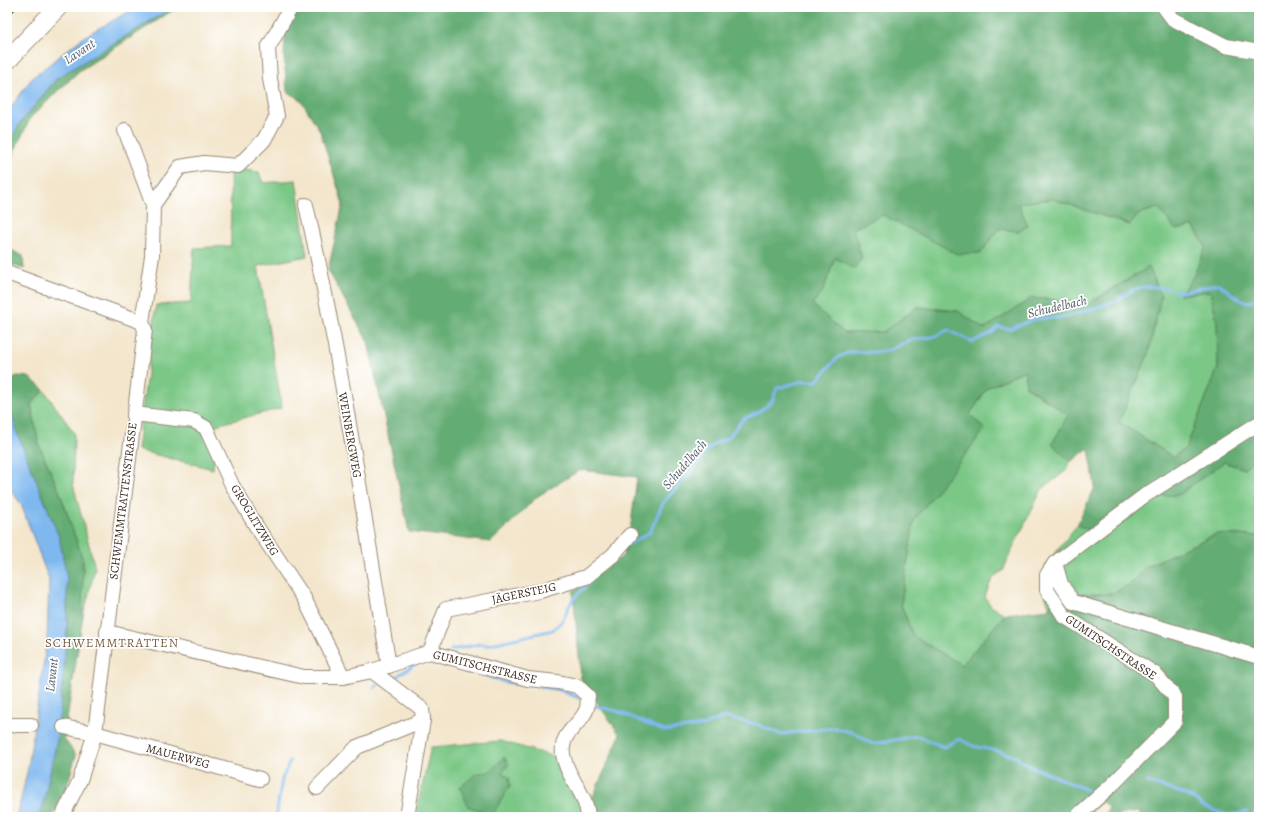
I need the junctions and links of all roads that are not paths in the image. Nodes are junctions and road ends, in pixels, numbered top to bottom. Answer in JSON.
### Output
{"nodes":[{"id":1,"x":58,"y":7,"type":"edge"},
{"id":2,"x":291,"y":7,"type":"edge"},
{"id":3,"x":1164,"y":7,"type":"edge"},
{"id":4,"x":14,"y":51,"type":"edge"},
{"id":5,"x":1259,"y":52,"type":"edge"},
{"id":6,"x":7,"y":61,"type":"edge"},
{"id":7,"x":125,"y":130,"type":"dead end"},
{"id":8,"x":153,"y":205,"type":"junction"},
{"id":9,"x":306,"y":205,"type":"dead end"},
{"id":10,"x":7,"y":273,"type":"edge"},
{"id":11,"x":142,"y":322,"type":"junction"},
{"id":12,"x":134,"y":414,"type":"junction"},
{"id":13,"x":1259,"y":423,"type":"edge"},
{"id":14,"x":630,"y":535,"type":"dead end"},
{"id":15,"x":1055,"y":563,"type":"junction"},
{"id":16,"x":107,"y":632,"type":"junction"},
{"id":17,"x":430,"y":652,"type":"junction"},
{"id":18,"x":1259,"y":657,"type":"edge"},
{"id":19,"x":390,"y":666,"type":"junction"},
{"id":20,"x":372,"y":671,"type":"junction"},
{"id":21,"x":343,"y":677,"type":"junction"},
{"id":22,"x":423,"y":720,"type":"junction"},
{"id":23,"x":7,"y":725,"type":"edge"},
{"id":24,"x":31,"y":725,"type":"dead end"},
{"id":25,"x":64,"y":727,"type":"dead end"},
{"id":26,"x":96,"y":733,"type":"junction"},
{"id":27,"x":260,"y":778,"type":"dead end"},
{"id":28,"x":317,"y":788,"type":"dead end"},
{"id":29,"x":62,"y":817,"type":"edge"},
{"id":30,"x":407,"y":817,"type":"edge"},
{"id":31,"x":588,"y":817,"type":"edge"},
{"id":32,"x":1076,"y":817,"type":"edge"}],
"edges":[{"from":1,"to":4,"type":"main road"},
{"from":2,"to":8,"type":"street"},
{"from":3,"to":5,"type":"street"},
{"from":4,"to":6,"type":"main road"},
{"from":7,"to":8,"type":"street"},
{"from":8,"to":11,"type":"street","name":"SCHWEMMTRATTENSTRASSE"},
{"from":9,"to":19,"type":"street","name":"WEINBERGWEG"},
{"from":10,"to":11,"type":"street"},
{"from":11,"to":12,"type":"street","name":"SCHWEMMTRATTENSTRASSE"},
{"from":12,"to":16,"type":"street","name":"SCHWEMMTRATTENSTRASSE"},
{"from":12,"to":21,"type":"street","name":"GROGLITZWEG"},
{"from":13,"to":15,"type":"street","name":"GUMITSCHSTRASSE"},
{"from":14,"to":17,"type":"street","name":"JÄGERSTEIG"},
{"from":15,"to":18,"type":"street"},
{"from":15,"to":32,"type":"street","name":"GUMITSCHSTRASSE"},
{"from":16,"to":21,"type":"street","name":"GUMITSCHSTRASSE"},
{"from":16,"to":26,"type":"street","name":"SCHWEMMTRATTENSTRASSE"},
{"from":17,"to":19,"type":"street","name":"GUMITSCHSTRASSE"},
{"from":17,"to":31,"type":"street","name":"GUMITSCHSTRASSE"},
{"from":19,"to":20,"type":"street","name":"GUMITSCHSTRASSE"},
{"from":20,"to":21,"type":"street","name":"GUMITSCHSTRASSE"},
{"from":20,"to":22,"type":"street"},
{"from":22,"to":28,"type":"street"},
{"from":22,"to":30,"type":"street"},
{"from":23,"to":24,"type":"street"},
{"from":25,"to":26,"type":"street","name":"MAUERWEG"},
{"from":26,"to":27,"type":"street","name":"MAUERWEG"},
{"from":26,"to":29,"type":"street","name":"SCHWEMMTRATTENSTRASSE"}]}
